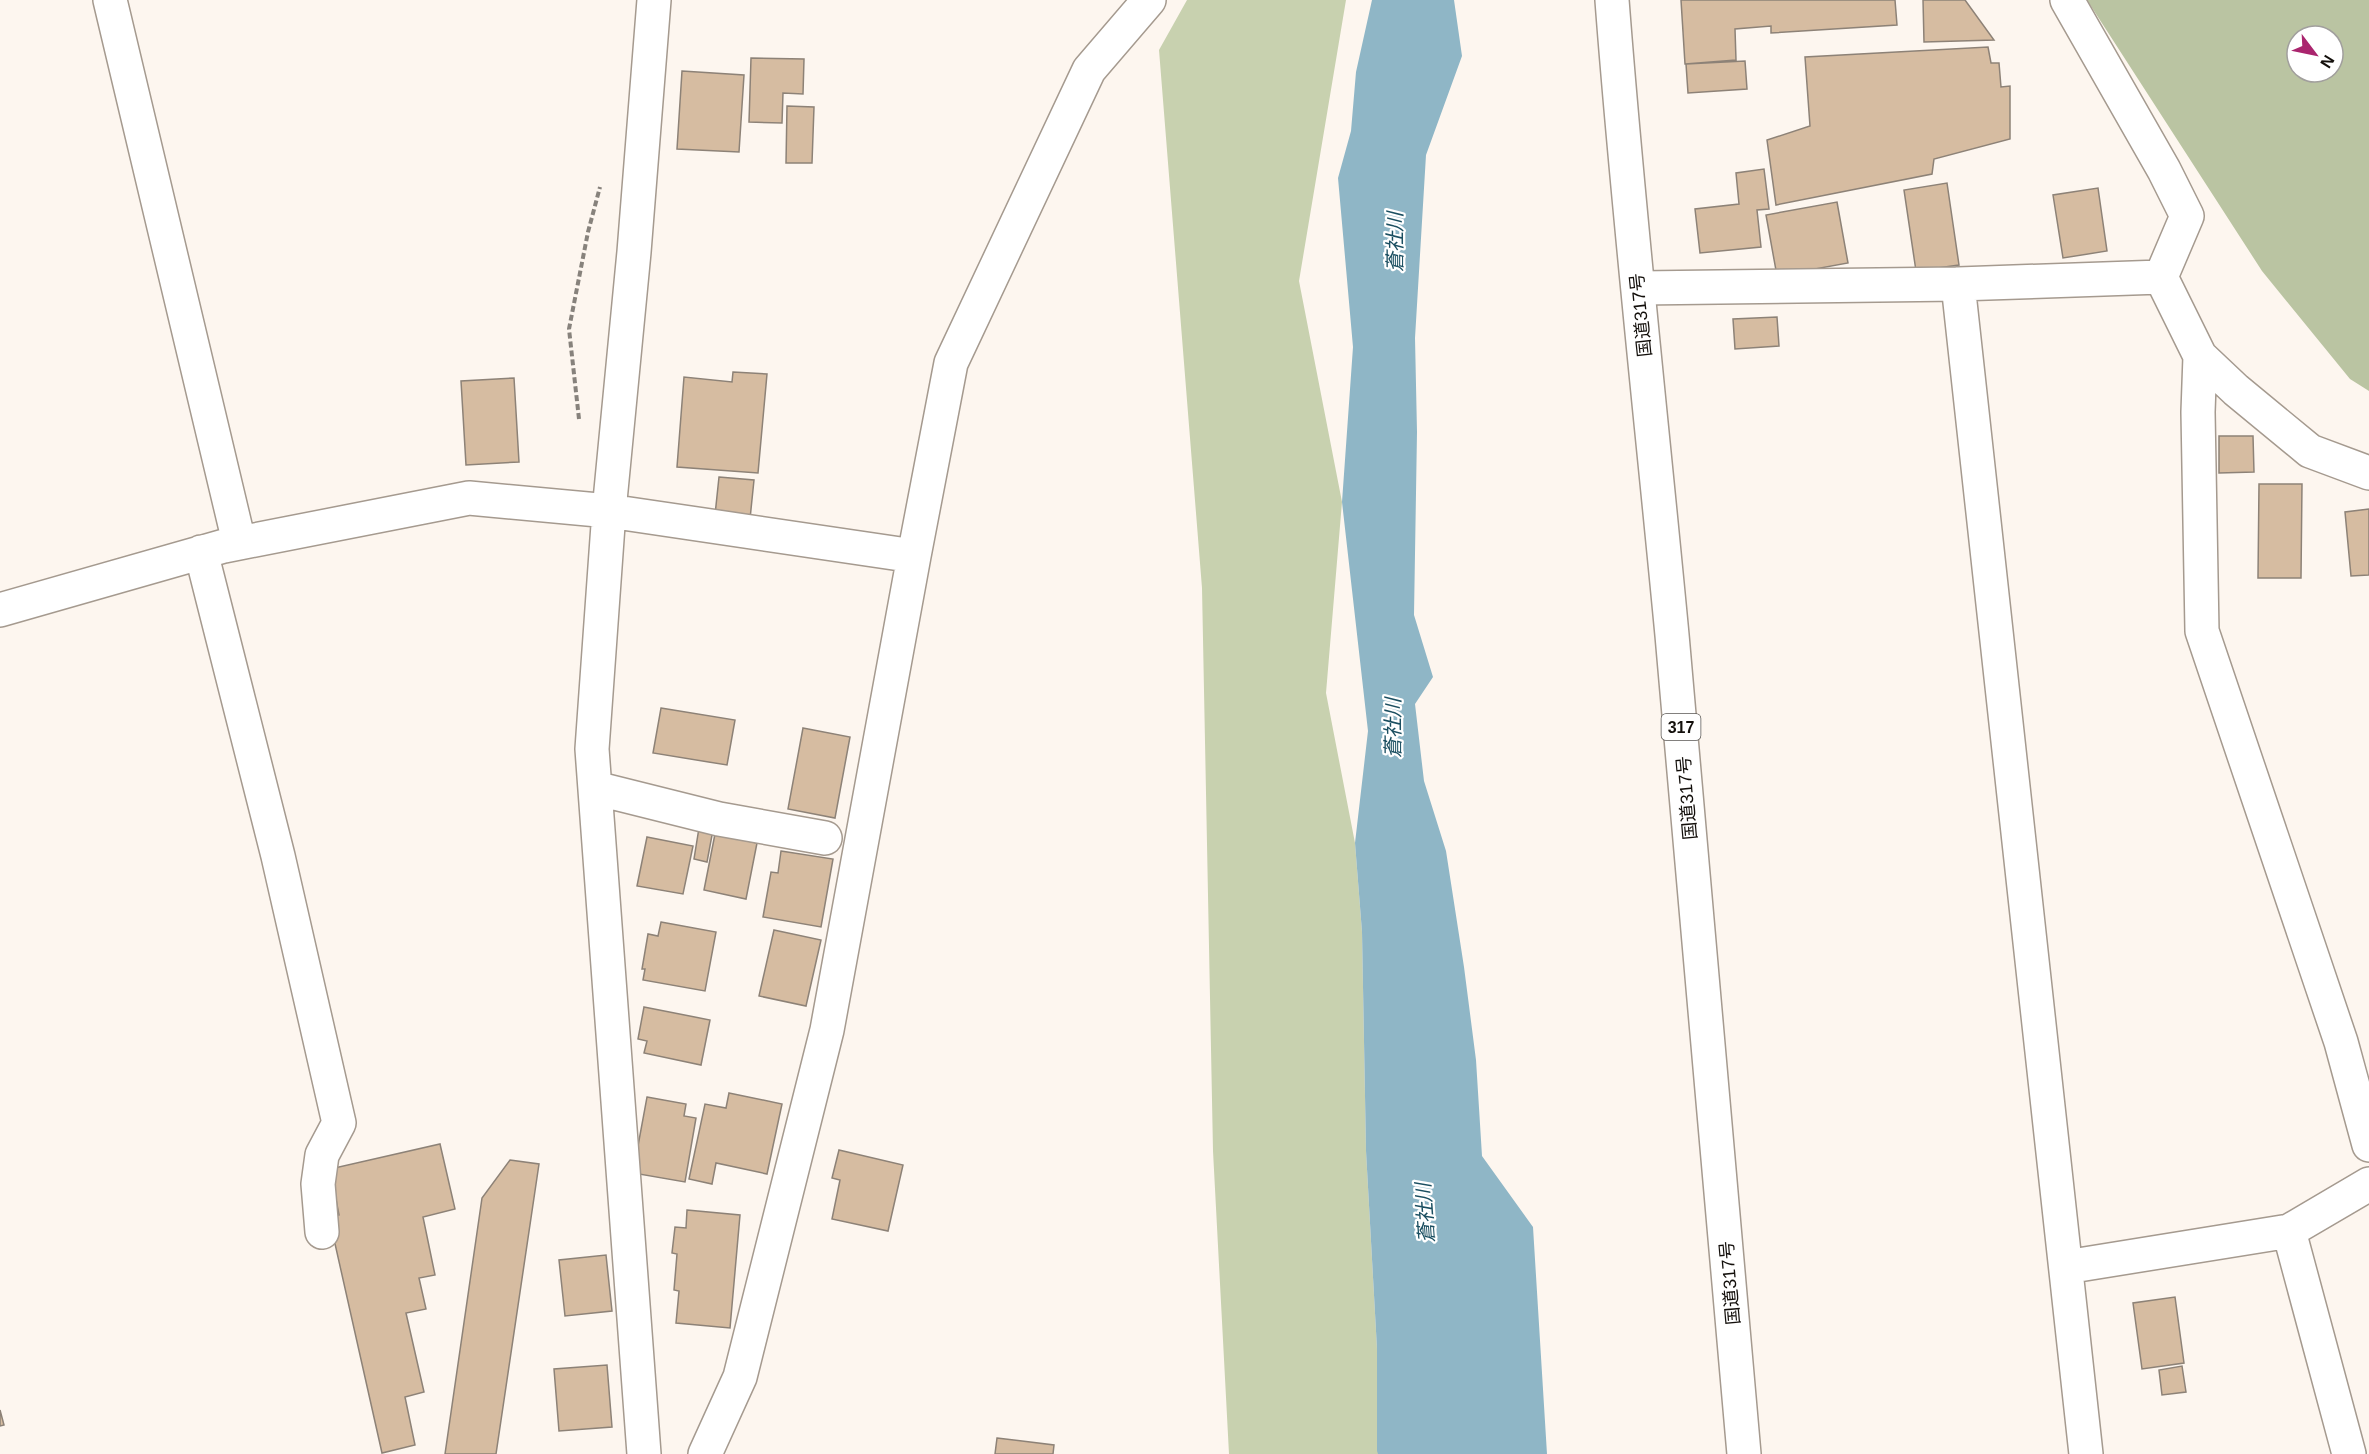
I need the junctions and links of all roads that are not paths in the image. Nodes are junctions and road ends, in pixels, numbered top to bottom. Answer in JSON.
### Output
{"nodes":[{"id":1,"x":110,"y":0,"type":"edge"},
{"id":2,"x":654,"y":0,"type":"edge"},
{"id":3,"x":1149,"y":0,"type":"edge"},
{"id":4,"x":1612,"y":0,"type":"edge"},
{"id":5,"x":2067,"y":0,"type":"edge"},
{"id":6,"x":2161,"y":277,"type":"junction"},
{"id":7,"x":1958,"y":284,"type":"junction"},
{"id":8,"x":1639,"y":288,"type":"junction"},
{"id":9,"x":2199,"y":356,"type":"junction"},
{"id":10,"x":2369,"y":473,"type":"edge"},
{"id":11,"x":609,"y":511,"type":"junction"},
{"id":12,"x":239,"y":542,"type":"junction"},
{"id":13,"x":201,"y":552,"type":"junction"},
{"id":14,"x":914,"y":556,"type":"junction"},
{"id":15,"x":0,"y":610,"type":"edge"},
{"id":16,"x":595,"y":788,"type":"junction"},
{"id":17,"x":825,"y":838,"type":"dead end"},
{"id":18,"x":2369,"y":1145,"type":"edge"},
{"id":19,"x":2369,"y":1184,"type":"edge"},
{"id":20,"x":2289,"y":1231,"type":"junction"},
{"id":21,"x":322,"y":1232,"type":"dead end"},
{"id":22,"x":2066,"y":1267,"type":"junction"},
{"id":23,"x":644,"y":1454,"type":"edge"},
{"id":24,"x":705,"y":1454,"type":"edge"},
{"id":25,"x":1744,"y":1454,"type":"edge"},
{"id":26,"x":2086,"y":1454,"type":"edge"},
{"id":27,"x":2349,"y":1454,"type":"edge"}],
"edges":[{"from":1,"to":12,"type":"main road"},
{"from":2,"to":11,"type":"main road"},
{"from":3,"to":14,"type":"main road"},
{"from":4,"to":8,"type":"main road","name":"国道317号","number":"317"},
{"from":5,"to":6,"type":"main road"},
{"from":6,"to":7,"type":"main road"},
{"from":6,"to":9,"type":"main road"},
{"from":7,"to":8,"type":"main road"},
{"from":7,"to":22,"type":"main road"},
{"from":8,"to":25,"type":"main road","name":"国道317号","number":"317"},
{"from":9,"to":10,"type":"main road"},
{"from":9,"to":18,"type":"main road"},
{"from":11,"to":12,"type":"main road"},
{"from":11,"to":14,"type":"main road"},
{"from":11,"to":16,"type":"main road"},
{"from":12,"to":13,"type":"main road"},
{"from":13,"to":15,"type":"main road"},
{"from":13,"to":21,"type":"main road"},
{"from":14,"to":24,"type":"main road"},
{"from":16,"to":17,"type":"main road"},
{"from":16,"to":23,"type":"main road"},
{"from":19,"to":20,"type":"main road"},
{"from":20,"to":22,"type":"main road"},
{"from":20,"to":27,"type":"main road"},
{"from":22,"to":26,"type":"main road"}]}
